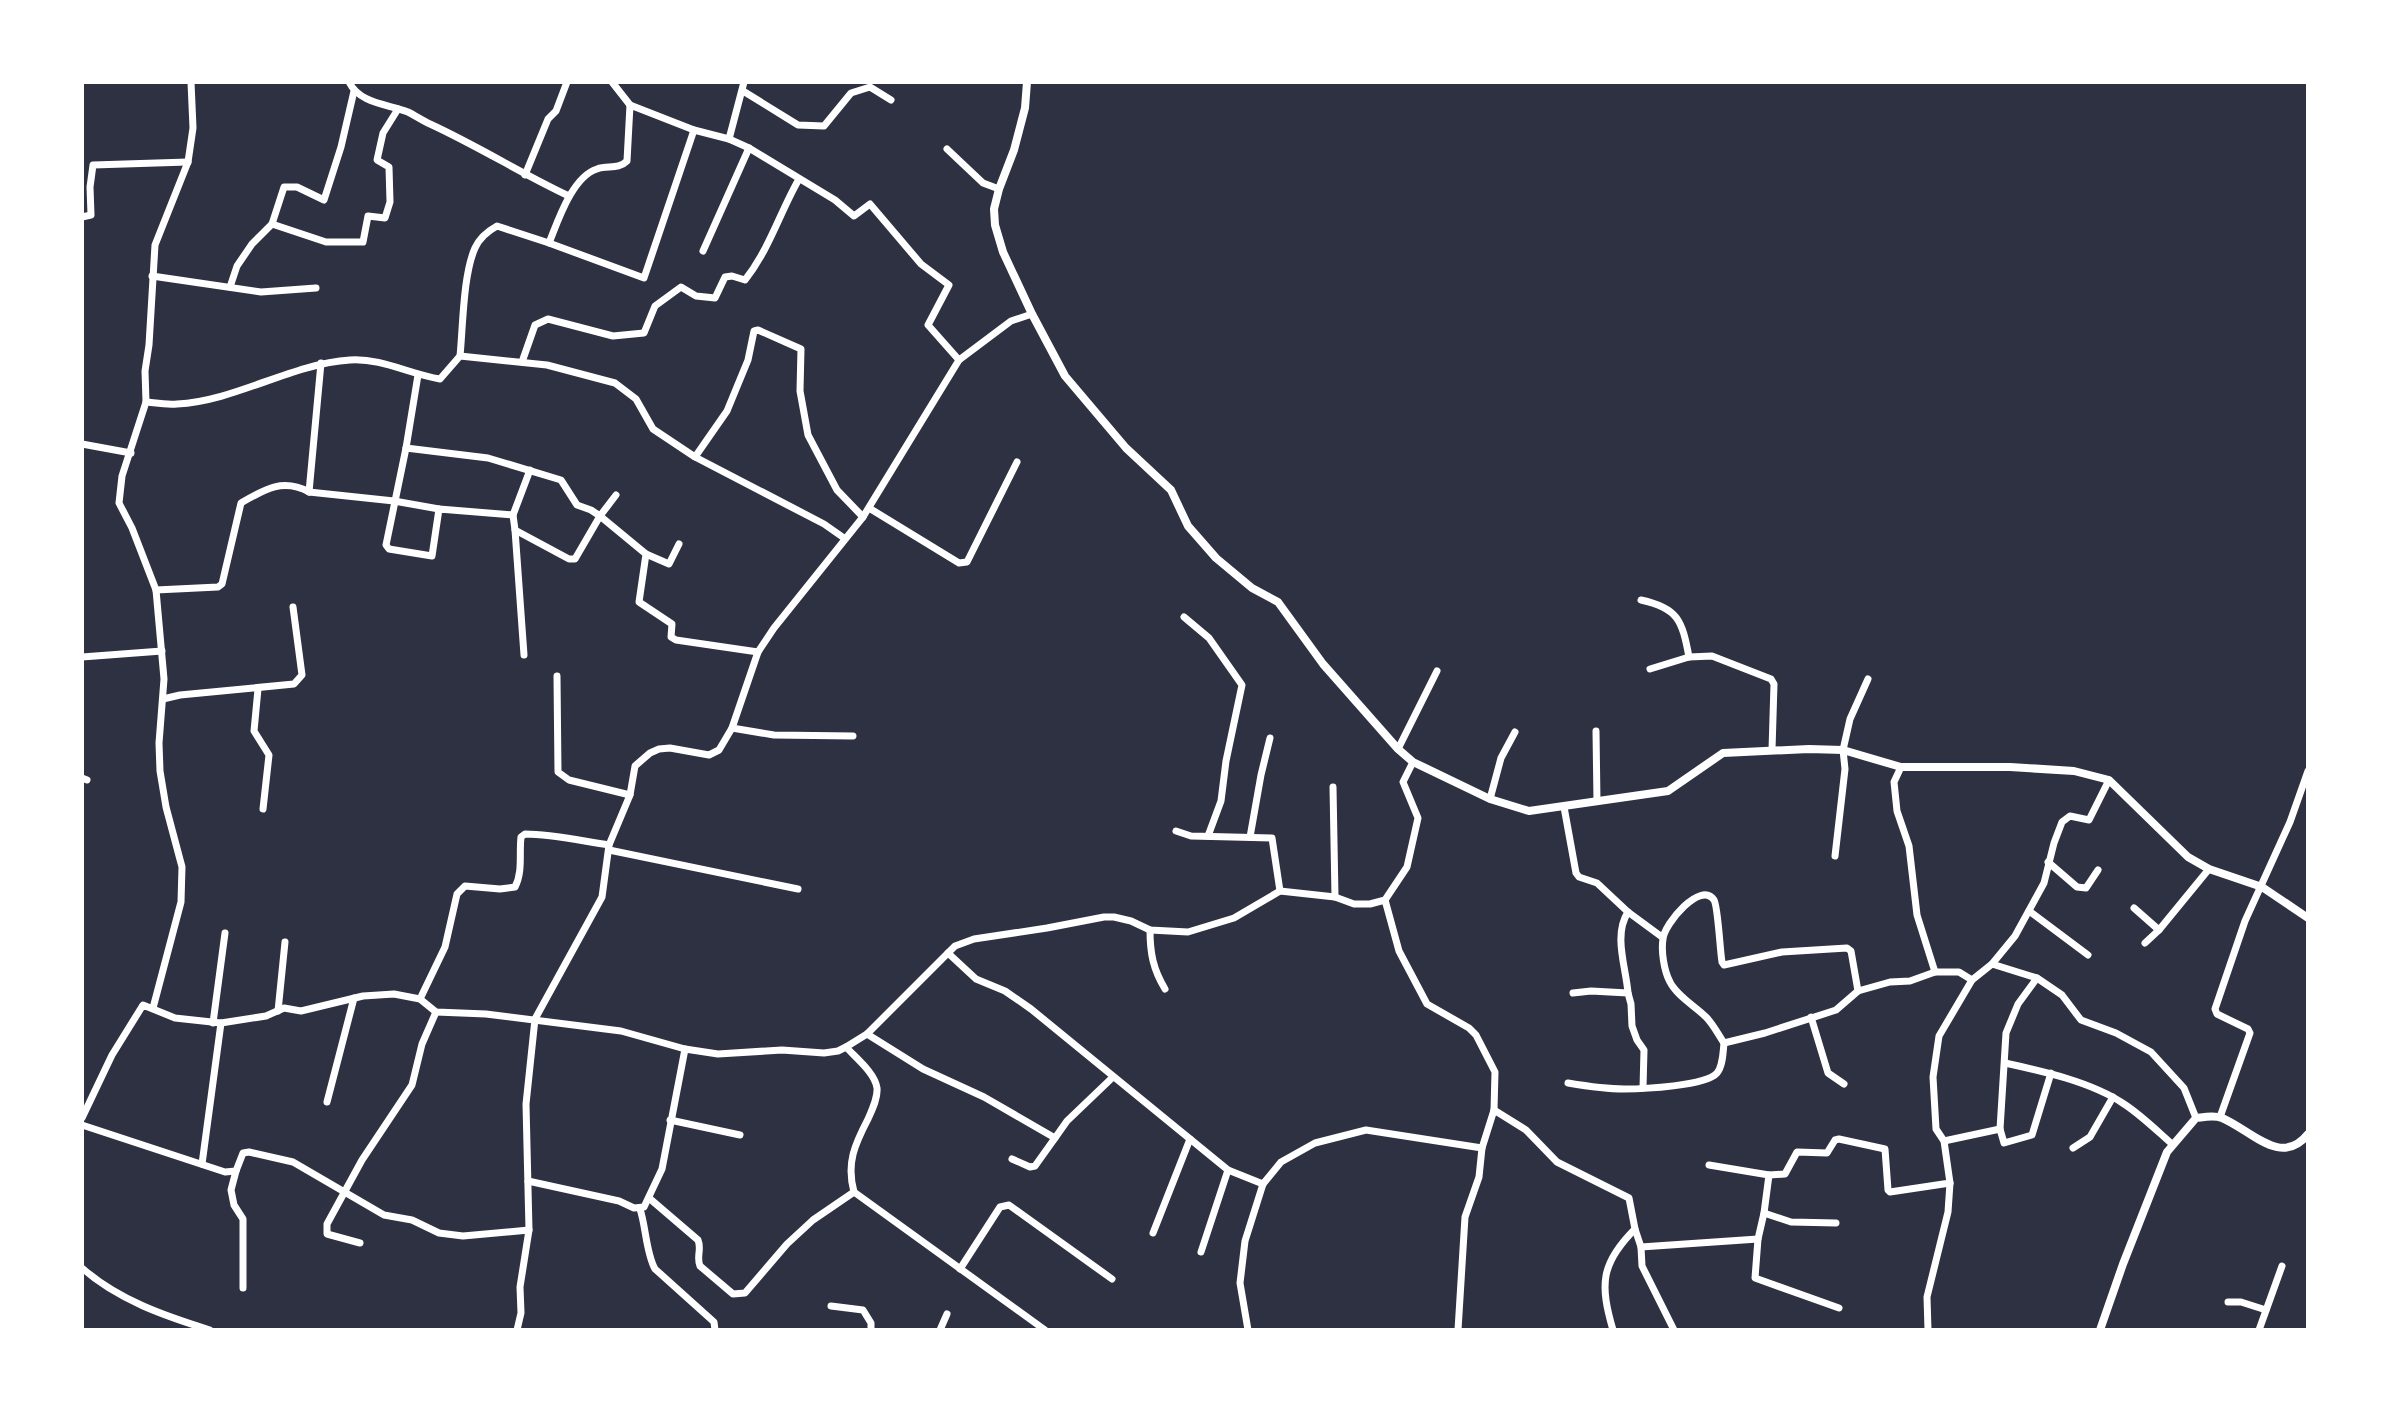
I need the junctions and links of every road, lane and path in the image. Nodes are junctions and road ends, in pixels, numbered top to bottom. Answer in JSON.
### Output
{"nodes":[{"id":1,"x":191,"y":82,"type":"edge"},
{"id":2,"x":349,"y":82,"type":"edge"},
{"id":3,"x":567,"y":82,"type":"edge"},
{"id":4,"x":612,"y":82,"type":"edge"},
{"id":5,"x":1027,"y":82,"type":"edge"},
{"id":6,"x":744,"y":86,"type":"edge"},
{"id":7,"x":354,"y":91,"type":"junction"},
{"id":8,"x":891,"y":100,"type":"dead end"},
{"id":9,"x":630,"y":105,"type":"junction"},
{"id":10,"x":398,"y":109,"type":"junction"},
{"id":11,"x":694,"y":130,"type":"junction"},
{"id":12,"x":729,"y":139,"type":"junction"},
{"id":13,"x":749,"y":148,"type":"junction"},
{"id":14,"x":947,"y":149,"type":"dead end"},
{"id":15,"x":188,"y":162,"type":"junction"},
{"id":16,"x":525,"y":175,"type":"junction"},
{"id":17,"x":799,"y":179,"type":"junction"},
{"id":18,"x":999,"y":189,"type":"junction"},
{"id":19,"x":569,"y":196,"type":"junction"},
{"id":20,"x":82,"y":217,"type":"edge"},
{"id":21,"x":272,"y":224,"type":"junction"},
{"id":22,"x":549,"y":243,"type":"junction"},
{"id":23,"x":703,"y":251,"type":"dead end"},
{"id":24,"x":152,"y":276,"type":"junction"},
{"id":25,"x":230,"y":287,"type":"junction"},
{"id":26,"x":316,"y":288,"type":"dead end"},
{"id":27,"x":1032,"y":314,"type":"junction"},
{"id":28,"x":460,"y":356,"type":"junction"},
{"id":29,"x":959,"y":360,"type":"junction"},
{"id":30,"x":522,"y":362,"type":"junction"},
{"id":31,"x":321,"y":363,"type":"junction"},
{"id":32,"x":418,"y":375,"type":"junction"},
{"id":33,"x":146,"y":402,"type":"junction"},
{"id":34,"x":82,"y":444,"type":"edge"},
{"id":35,"x":406,"y":448,"type":"junction"},
{"id":36,"x":131,"y":453,"type":"junction"},
{"id":37,"x":695,"y":457,"type":"junction"},
{"id":38,"x":1017,"y":462,"type":"dead end"},
{"id":39,"x":530,"y":470,"type":"junction"},
{"id":40,"x":309,"y":492,"type":"junction"},
{"id":41,"x":616,"y":495,"type":"dead end"},
{"id":42,"x":394,"y":501,"type":"junction"},
{"id":43,"x":869,"y":508,"type":"junction"},
{"id":44,"x":439,"y":509,"type":"junction"},
{"id":45,"x":513,"y":515,"type":"junction"},
{"id":46,"x":600,"y":516,"type":"junction"},
{"id":47,"x":863,"y":517,"type":"junction"},
{"id":48,"x":515,"y":530,"type":"junction"},
{"id":49,"x":844,"y":538,"type":"junction"},
{"id":50,"x":679,"y":544,"type":"dead end"},
{"id":51,"x":646,"y":554,"type":"junction"},
{"id":52,"x":156,"y":590,"type":"junction"},
{"id":53,"x":1641,"y":600,"type":"dead end"},
{"id":54,"x":293,"y":607,"type":"dead end"},
{"id":55,"x":1184,"y":617,"type":"dead end"},
{"id":56,"x":162,"y":651,"type":"junction"},
{"id":57,"x":758,"y":652,"type":"junction"},
{"id":58,"x":524,"y":655,"type":"dead end"},
{"id":59,"x":82,"y":657,"type":"edge"},
{"id":60,"x":1689,"y":657,"type":"junction"},
{"id":61,"x":1650,"y":669,"type":"dead end"},
{"id":62,"x":1437,"y":671,"type":"dead end"},
{"id":63,"x":557,"y":676,"type":"dead end"},
{"id":64,"x":1868,"y":679,"type":"dead end"},
{"id":65,"x":258,"y":689,"type":"junction"},
{"id":66,"x":163,"y":699,"type":"junction"},
{"id":67,"x":732,"y":728,"type":"junction"},
{"id":68,"x":1596,"y":731,"type":"dead end"},
{"id":69,"x":1515,"y":732,"type":"dead end"},
{"id":70,"x":853,"y":736,"type":"dead end"},
{"id":71,"x":1270,"y":738,"type":"dead end"},
{"id":72,"x":1398,"y":749,"type":"junction"},
{"id":73,"x":1772,"y":750,"type":"junction"},
{"id":74,"x":1843,"y":750,"type":"junction"},
{"id":75,"x":1413,"y":762,"type":"junction"},
{"id":76,"x":1901,"y":767,"type":"junction"},
{"id":77,"x":2308,"y":771,"type":"edge"},
{"id":78,"x":2109,"y":780,"type":"junction"},
{"id":79,"x":1333,"y":787,"type":"dead end"},
{"id":80,"x":2305,"y":791,"type":"edge"},
{"id":81,"x":630,"y":795,"type":"junction"},
{"id":82,"x":1490,"y":799,"type":"junction"},
{"id":83,"x":1597,"y":801,"type":"junction"},
{"id":84,"x":1564,"y":807,"type":"junction"},
{"id":85,"x":263,"y":809,"type":"dead end"},
{"id":86,"x":1176,"y":831,"type":"dead end"},
{"id":87,"x":1208,"y":836,"type":"junction"},
{"id":88,"x":1250,"y":837,"type":"junction"},
{"id":89,"x":609,"y":848,"type":"junction"},
{"id":90,"x":1835,"y":856,"type":"dead end"},
{"id":91,"x":2048,"y":862,"type":"junction"},
{"id":92,"x":2209,"y":869,"type":"junction"},
{"id":93,"x":2098,"y":870,"type":"dead end"},
{"id":94,"x":2262,"y":887,"type":"junction"},
{"id":95,"x":798,"y":889,"type":"dead end"},
{"id":96,"x":1280,"y":891,"type":"junction"},
{"id":97,"x":1335,"y":897,"type":"junction"},
{"id":98,"x":1385,"y":900,"type":"junction"},
{"id":99,"x":2134,"y":908,"type":"dead end"},
{"id":100,"x":2029,"y":911,"type":"junction"},
{"id":101,"x":1628,"y":912,"type":"junction"},
{"id":102,"x":2308,"y":918,"type":"edge"},
{"id":103,"x":1150,"y":930,"type":"junction"},
{"id":104,"x":2159,"y":930,"type":"junction"},
{"id":105,"x":225,"y":933,"type":"dead end"},
{"id":106,"x":1662,"y":937,"type":"junction"},
{"id":107,"x":285,"y":942,"type":"dead end"},
{"id":108,"x":2145,"y":943,"type":"dead end"},
{"id":109,"x":948,"y":953,"type":"junction"},
{"id":110,"x":2088,"y":955,"type":"dead end"},
{"id":111,"x":1992,"y":964,"type":"junction"},
{"id":112,"x":1935,"y":972,"type":"junction"},
{"id":113,"x":2037,"y":978,"type":"junction"},
{"id":114,"x":1972,"y":980,"type":"junction"},
{"id":115,"x":1165,"y":989,"type":"dead end"},
{"id":116,"x":1858,"y":991,"type":"junction"},
{"id":117,"x":1573,"y":993,"type":"dead end"},
{"id":118,"x":1628,"y":993,"type":"junction"},
{"id":119,"x":354,"y":998,"type":"junction"},
{"id":120,"x":420,"y":999,"type":"junction"},
{"id":121,"x":153,"y":1008,"type":"junction"},
{"id":122,"x":278,"y":1011,"type":"junction"},
{"id":123,"x":436,"y":1012,"type":"junction"},
{"id":124,"x":1811,"y":1017,"type":"junction"},
{"id":125,"x":535,"y":1019,"type":"junction"},
{"id":126,"x":217,"y":1023,"type":"junction"},
{"id":127,"x":867,"y":1034,"type":"junction"},
{"id":128,"x":1724,"y":1043,"type":"junction"},
{"id":129,"x":846,"y":1047,"type":"junction"},
{"id":130,"x":685,"y":1049,"type":"junction"},
{"id":131,"x":2005,"y":1063,"type":"junction"},
{"id":132,"x":2051,"y":1073,"type":"junction"},
{"id":133,"x":1113,"y":1077,"type":"junction"},
{"id":134,"x":1568,"y":1083,"type":"dead end"},
{"id":135,"x":1844,"y":1084,"type":"dead end"},
{"id":136,"x":1643,"y":1088,"type":"junction"},
{"id":137,"x":2113,"y":1097,"type":"junction"},
{"id":138,"x":327,"y":1102,"type":"dead end"},
{"id":139,"x":1494,"y":1110,"type":"junction"},
{"id":140,"x":2220,"y":1117,"type":"junction"},
{"id":141,"x":82,"y":1118,"type":"edge"},
{"id":142,"x":2196,"y":1118,"type":"junction"},
{"id":143,"x":670,"y":1120,"type":"junction"},
{"id":144,"x":82,"y":1125,"type":"edge"},
{"id":145,"x":2000,"y":1129,"type":"junction"},
{"id":146,"x":2308,"y":1134,"type":"edge"},
{"id":147,"x":740,"y":1135,"type":"dead end"},
{"id":148,"x":1055,"y":1138,"type":"junction"},
{"id":149,"x":1190,"y":1139,"type":"junction"},
{"id":150,"x":1944,"y":1141,"type":"junction"},
{"id":151,"x":2172,"y":1144,"type":"junction"},
{"id":152,"x":1482,"y":1148,"type":"junction"},
{"id":153,"x":2073,"y":1148,"type":"dead end"},
{"id":154,"x":1012,"y":1159,"type":"dead end"},
{"id":155,"x":202,"y":1164,"type":"junction"},
{"id":156,"x":1709,"y":1165,"type":"dead end"},
{"id":157,"x":1228,"y":1170,"type":"junction"},
{"id":158,"x":236,"y":1171,"type":"junction"},
{"id":159,"x":1769,"y":1175,"type":"junction"},
{"id":160,"x":528,"y":1181,"type":"junction"},
{"id":161,"x":1950,"y":1183,"type":"junction"},
{"id":162,"x":1263,"y":1184,"type":"junction"},
{"id":163,"x":854,"y":1192,"type":"junction"},
{"id":164,"x":343,"y":1193,"type":"junction"},
{"id":165,"x":649,"y":1198,"type":"junction"},
{"id":166,"x":640,"y":1209,"type":"junction"},
{"id":167,"x":1764,"y":1213,"type":"junction"},
{"id":168,"x":1836,"y":1223,"type":"dead end"},
{"id":169,"x":1635,"y":1229,"type":"junction"},
{"id":170,"x":529,"y":1230,"type":"junction"},
{"id":171,"x":1153,"y":1233,"type":"dead end"},
{"id":172,"x":1758,"y":1239,"type":"junction"},
{"id":173,"x":360,"y":1243,"type":"dead end"},
{"id":174,"x":1641,"y":1247,"type":"junction"},
{"id":175,"x":1201,"y":1252,"type":"dead end"},
{"id":176,"x":2282,"y":1266,"type":"dead end"},
{"id":177,"x":82,"y":1268,"type":"edge"},
{"id":178,"x":960,"y":1269,"type":"junction"},
{"id":179,"x":1112,"y":1279,"type":"dead end"},
{"id":180,"x":243,"y":1288,"type":"dead end"},
{"id":181,"x":2228,"y":1302,"type":"dead end"},
{"id":182,"x":831,"y":1306,"type":"dead end"},
{"id":183,"x":1839,"y":1308,"type":"dead end"},
{"id":184,"x":2266,"y":1310,"type":"junction"},
{"id":185,"x":947,"y":1314,"type":"dead end"},
{"id":186,"x":1034,"y":1327,"type":"edge"},
{"id":187,"x":210,"y":1330,"type":"edge"},
{"id":188,"x":517,"y":1330,"type":"edge"},
{"id":189,"x":715,"y":1330,"type":"edge"},
{"id":190,"x":871,"y":1330,"type":"edge"},
{"id":191,"x":940,"y":1330,"type":"edge"},
{"id":192,"x":1045,"y":1330,"type":"edge"},
{"id":193,"x":1248,"y":1330,"type":"edge"},
{"id":194,"x":1458,"y":1330,"type":"edge"},
{"id":195,"x":1613,"y":1330,"type":"edge"},
{"id":196,"x":1674,"y":1330,"type":"edge"},
{"id":197,"x":1928,"y":1330,"type":"edge"},
{"id":198,"x":2100,"y":1330,"type":"edge"},
{"id":199,"x":2259,"y":1330,"type":"edge"}],
"edges":[{"from":1,"to":15,"type":"street"},
{"from":2,"to":7,"type":"street"},
{"from":3,"to":16,"type":"street"},
{"from":4,"to":9,"type":"street"},
{"from":5,"to":18,"type":"street"},
{"from":6,"to":8,"type":"street"},
{"from":6,"to":12,"type":"street"},
{"from":7,"to":10,"type":"street"},
{"from":7,"to":21,"type":"street"},
{"from":9,"to":11,"type":"street"},
{"from":9,"to":19,"type":"street"},
{"from":10,"to":16,"type":"street"},
{"from":10,"to":21,"type":"street"},
{"from":11,"to":12,"type":"street"},
{"from":11,"to":22,"type":"street"},
{"from":12,"to":13,"type":"street"},
{"from":13,"to":17,"type":"street"},
{"from":13,"to":23,"type":"street"},
{"from":14,"to":18,"type":"street"},
{"from":15,"to":20,"type":"street"},
{"from":15,"to":24,"type":"street"},
{"from":16,"to":19,"type":"street"},
{"from":17,"to":29,"type":"street"},
{"from":17,"to":30,"type":"street"},
{"from":18,"to":27,"type":"street"},
{"from":19,"to":22,"type":"street"},
{"from":21,"to":25,"type":"street"},
{"from":22,"to":28,"type":"street"},
{"from":24,"to":25,"type":"street"},
{"from":24,"to":33,"type":"street"},
{"from":25,"to":26,"type":"street"},
{"from":27,"to":29,"type":"street"},
{"from":27,"to":72,"type":"street"},
{"from":28,"to":30,"type":"street"},
{"from":28,"to":32,"type":"street"},
{"from":29,"to":43,"type":"street"},
{"from":30,"to":37,"type":"street"},
{"from":31,"to":32,"type":"street"},
{"from":31,"to":33,"type":"street"},
{"from":31,"to":40,"type":"street"},
{"from":32,"to":35,"type":"street"},
{"from":33,"to":36,"type":"street"},
{"from":34,"to":36,"type":"street"},
{"from":35,"to":39,"type":"street"},
{"from":35,"to":42,"type":"street"},
{"from":36,"to":52,"type":"street"},
{"from":37,"to":47,"type":"street"},
{"from":37,"to":49,"type":"street"},
{"from":38,"to":43,"type":"street"},
{"from":39,"to":45,"type":"street"},
{"from":39,"to":46,"type":"street"},
{"from":40,"to":42,"type":"street"},
{"from":40,"to":52,"type":"street"},
{"from":41,"to":46,"type":"street"},
{"from":42,"to":44,"type":"street"},
{"from":42,"to":44,"type":"street"},
{"from":43,"to":47,"type":"street"},
{"from":44,"to":45,"type":"street"},
{"from":45,"to":48,"type":"street"},
{"from":46,"to":48,"type":"street"},
{"from":46,"to":51,"type":"street"},
{"from":47,"to":49,"type":"street"},
{"from":48,"to":58,"type":"street"},
{"from":49,"to":57,"type":"street"},
{"from":50,"to":51,"type":"street"},
{"from":51,"to":57,"type":"street"},
{"from":52,"to":56,"type":"street"},
{"from":53,"to":60,"type":"street"},
{"from":54,"to":65,"type":"street"},
{"from":55,"to":87,"type":"street"},
{"from":56,"to":59,"type":"street"},
{"from":56,"to":66,"type":"street"},
{"from":57,"to":67,"type":"street"},
{"from":60,"to":61,"type":"street"},
{"from":60,"to":73,"type":"street"},
{"from":62,"to":72,"type":"street"},
{"from":63,"to":81,"type":"street"},
{"from":64,"to":74,"type":"street"},
{"from":65,"to":66,"type":"street"},
{"from":65,"to":85,"type":"street"},
{"from":66,"to":121,"type":"street"},
{"from":67,"to":70,"type":"street"},
{"from":67,"to":81,"type":"street"},
{"from":68,"to":83,"type":"street"},
{"from":69,"to":82,"type":"street"},
{"from":71,"to":88,"type":"street"},
{"from":72,"to":75,"type":"street"},
{"from":73,"to":74,"type":"street"},
{"from":73,"to":83,"type":"street"},
{"from":74,"to":76,"type":"street"},
{"from":74,"to":90,"type":"street"},
{"from":75,"to":82,"type":"street"},
{"from":75,"to":98,"type":"street"},
{"from":76,"to":78,"type":"street"},
{"from":76,"to":112,"type":"street"},
{"from":77,"to":80,"type":"street"},
{"from":78,"to":91,"type":"street"},
{"from":78,"to":92,"type":"street"},
{"from":79,"to":97,"type":"street"},
{"from":80,"to":94,"type":"street"},
{"from":81,"to":89,"type":"street"},
{"from":82,"to":84,"type":"street"},
{"from":83,"to":84,"type":"street"},
{"from":84,"to":101,"type":"street"},
{"from":86,"to":87,"type":"street"},
{"from":87,"to":88,"type":"street"},
{"from":88,"to":96,"type":"street"},
{"from":89,"to":95,"type":"street"},
{"from":89,"to":120,"type":"street"},
{"from":89,"to":125,"type":"street"},
{"from":91,"to":93,"type":"street"},
{"from":91,"to":100,"type":"street"},
{"from":92,"to":94,"type":"street"},
{"from":92,"to":104,"type":"street"},
{"from":94,"to":102,"type":"street"},
{"from":94,"to":140,"type":"street"},
{"from":96,"to":97,"type":"street"},
{"from":96,"to":103,"type":"street"},
{"from":97,"to":98,"type":"street"},
{"from":98,"to":139,"type":"street"},
{"from":99,"to":104,"type":"street"},
{"from":100,"to":110,"type":"street"},
{"from":100,"to":111,"type":"street"},
{"from":101,"to":106,"type":"street"},
{"from":101,"to":118,"type":"street"},
{"from":103,"to":109,"type":"street"},
{"from":103,"to":115,"type":"street"},
{"from":104,"to":108,"type":"street"},
{"from":105,"to":126,"type":"street"},
{"from":106,"to":116,"type":"street"},
{"from":106,"to":128,"type":"street"},
{"from":107,"to":122,"type":"street"},
{"from":109,"to":127,"type":"street"},
{"from":109,"to":133,"type":"street"},
{"from":111,"to":113,"type":"street"},
{"from":111,"to":114,"type":"street"},
{"from":112,"to":114,"type":"street"},
{"from":112,"to":116,"type":"street"},
{"from":113,"to":131,"type":"street"},
{"from":113,"to":142,"type":"street"},
{"from":114,"to":150,"type":"street"},
{"from":116,"to":124,"type":"street"},
{"from":117,"to":118,"type":"street"},
{"from":118,"to":136,"type":"street"},
{"from":119,"to":120,"type":"street"},
{"from":119,"to":122,"type":"street"},
{"from":119,"to":138,"type":"street"},
{"from":120,"to":123,"type":"street"},
{"from":121,"to":126,"type":"street"},
{"from":121,"to":141,"type":"street"},
{"from":122,"to":126,"type":"street"},
{"from":123,"to":125,"type":"street"},
{"from":123,"to":164,"type":"street"},
{"from":124,"to":128,"type":"street"},
{"from":124,"to":135,"type":"street"},
{"from":125,"to":130,"type":"street"},
{"from":125,"to":160,"type":"street"},
{"from":126,"to":155,"type":"street"},
{"from":127,"to":129,"type":"street"},
{"from":127,"to":148,"type":"street"},
{"from":128,"to":136,"type":"street"},
{"from":129,"to":130,"type":"street"},
{"from":129,"to":163,"type":"street"},
{"from":130,"to":143,"type":"street"},
{"from":131,"to":132,"type":"street"},
{"from":131,"to":145,"type":"street"},
{"from":132,"to":137,"type":"street"},
{"from":132,"to":145,"type":"street"},
{"from":133,"to":148,"type":"street"},
{"from":133,"to":149,"type":"street"},
{"from":134,"to":136,"type":"street"},
{"from":137,"to":151,"type":"street"},
{"from":137,"to":153,"type":"street"},
{"from":139,"to":152,"type":"street"},
{"from":139,"to":169,"type":"street"},
{"from":140,"to":142,"type":"street"},
{"from":140,"to":146,"type":"street"},
{"from":142,"to":151,"type":"street"},
{"from":143,"to":147,"type":"street"},
{"from":143,"to":165,"type":"street"},
{"from":144,"to":155,"type":"street"},
{"from":145,"to":150,"type":"street"},
{"from":148,"to":154,"type":"street"},
{"from":149,"to":157,"type":"street"},
{"from":149,"to":171,"type":"street"},
{"from":150,"to":161,"type":"street"},
{"from":151,"to":198,"type":"street"},
{"from":152,"to":162,"type":"street"},
{"from":152,"to":194,"type":"street"},
{"from":155,"to":158,"type":"street"},
{"from":156,"to":159,"type":"street"},
{"from":157,"to":162,"type":"street"},
{"from":157,"to":175,"type":"street"},
{"from":158,"to":164,"type":"street"},
{"from":158,"to":180,"type":"street"},
{"from":159,"to":161,"type":"street"},
{"from":159,"to":167,"type":"street"},
{"from":160,"to":166,"type":"street"},
{"from":160,"to":170,"type":"street"},
{"from":161,"to":197,"type":"street"},
{"from":162,"to":193,"type":"street"},
{"from":163,"to":165,"type":"street"},
{"from":163,"to":178,"type":"street"},
{"from":164,"to":170,"type":"street"},
{"from":164,"to":173,"type":"street"},
{"from":165,"to":166,"type":"street"},
{"from":166,"to":189,"type":"street"},
{"from":167,"to":168,"type":"street"},
{"from":167,"to":172,"type":"street"},
{"from":169,"to":174,"type":"street"},
{"from":169,"to":195,"type":"street"},
{"from":170,"to":188,"type":"street"},
{"from":172,"to":174,"type":"street"},
{"from":172,"to":183,"type":"street"},
{"from":174,"to":196,"type":"street"},
{"from":176,"to":184,"type":"street"},
{"from":177,"to":187,"type":"street"},
{"from":178,"to":179,"type":"street"},
{"from":178,"to":186,"type":"street"},
{"from":181,"to":184,"type":"street"},
{"from":182,"to":190,"type":"street"},
{"from":184,"to":199,"type":"street"},
{"from":185,"to":191,"type":"street"},
{"from":186,"to":192,"type":"street"}]}
